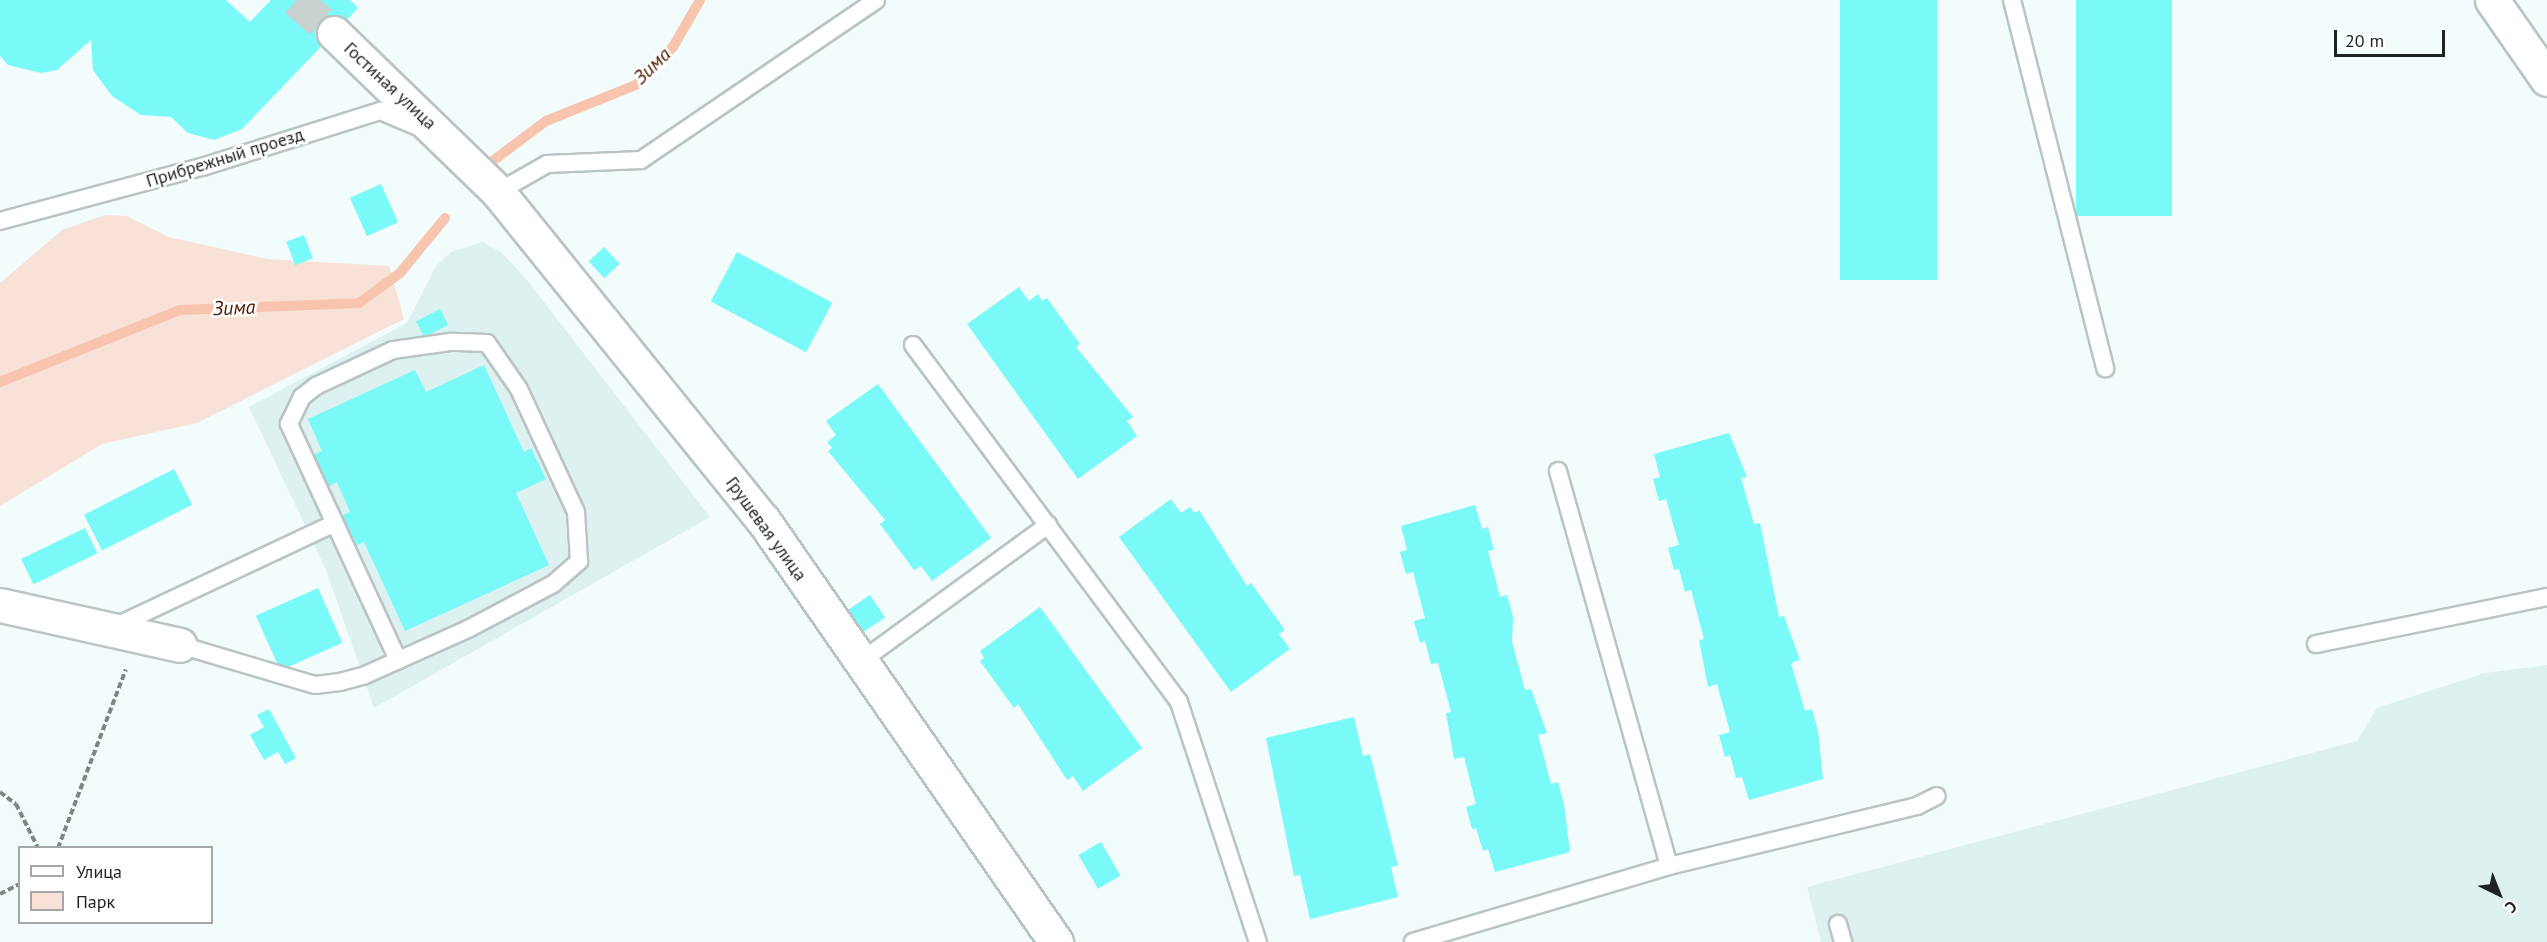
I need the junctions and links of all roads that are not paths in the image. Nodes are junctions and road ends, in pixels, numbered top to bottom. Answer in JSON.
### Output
{"nodes":[{"id":1,"x":876,"y":0,"type":"edge"},
{"id":2,"x":2012,"y":0,"type":"edge"},
{"id":3,"x":2493,"y":0,"type":"edge"},
{"id":4,"x":334,"y":33,"type":"tunnel mouth"},
{"id":5,"x":2547,"y":80,"type":"edge"},
{"id":6,"x":446,"y":139,"type":"junction"},
{"id":7,"x":498,"y":192,"type":"junction"},
{"id":8,"x":0,"y":221,"type":"edge"},
{"id":9,"x":913,"y":345,"type":"dead end"},
{"id":10,"x":2104,"y":369,"type":"dead end"},
{"id":11,"x":1558,"y":471,"type":"dead end"},
{"id":12,"x":333,"y":524,"type":"junction"},
{"id":13,"x":1047,"y":525,"type":"junction"},
{"id":14,"x":2547,"y":597,"type":"edge"},
{"id":15,"x":0,"y":605,"type":"edge"},
{"id":16,"x":123,"y":632,"type":"junction"},
{"id":17,"x":2316,"y":644,"type":"dead end"},
{"id":18,"x":180,"y":645,"type":"joint"},
{"id":19,"x":398,"y":660,"type":"junction"},
{"id":20,"x":860,"y":662,"type":"junction"},
{"id":21,"x":1936,"y":796,"type":"dead end"},
{"id":22,"x":1669,"y":866,"type":"junction"},
{"id":23,"x":1838,"y":924,"type":"dead end"},
{"id":24,"x":1056,"y":942,"type":"edge"},
{"id":25,"x":1258,"y":942,"type":"edge"},
{"id":26,"x":1413,"y":942,"type":"edge"},
{"id":27,"x":1844,"y":942,"type":"edge"}],
"edges":[{"from":1,"to":7,"type":"lane"},
{"from":2,"to":10,"type":"lane"},
{"from":3,"to":5,"type":"street"},
{"from":4,"to":6,"type":"street","name":"Гостиная улица"},
{"from":6,"to":7,"type":"street","name":"Грушевая улица"},
{"from":6,"to":8,"type":"lane","name":"Прибрежный проезд"},
{"from":7,"to":20,"type":"street","name":"Грушевая улица"},
{"from":9,"to":13,"type":"lane"},
{"from":11,"to":22,"type":"lane"},
{"from":12,"to":16,"type":"lane"},
{"from":12,"to":19,"type":"lane"},
{"from":12,"to":19,"type":"lane"},
{"from":13,"to":20,"type":"lane"},
{"from":13,"to":25,"type":"lane"},
{"from":14,"to":17,"type":"lane"},
{"from":15,"to":16,"type":"street"},
{"from":16,"to":18,"type":"street"},
{"from":18,"to":19,"type":"lane"},
{"from":20,"to":24,"type":"street","name":"Грушевая улица"},
{"from":21,"to":22,"type":"lane"},
{"from":22,"to":26,"type":"lane"},
{"from":23,"to":27,"type":"lane"}]}
